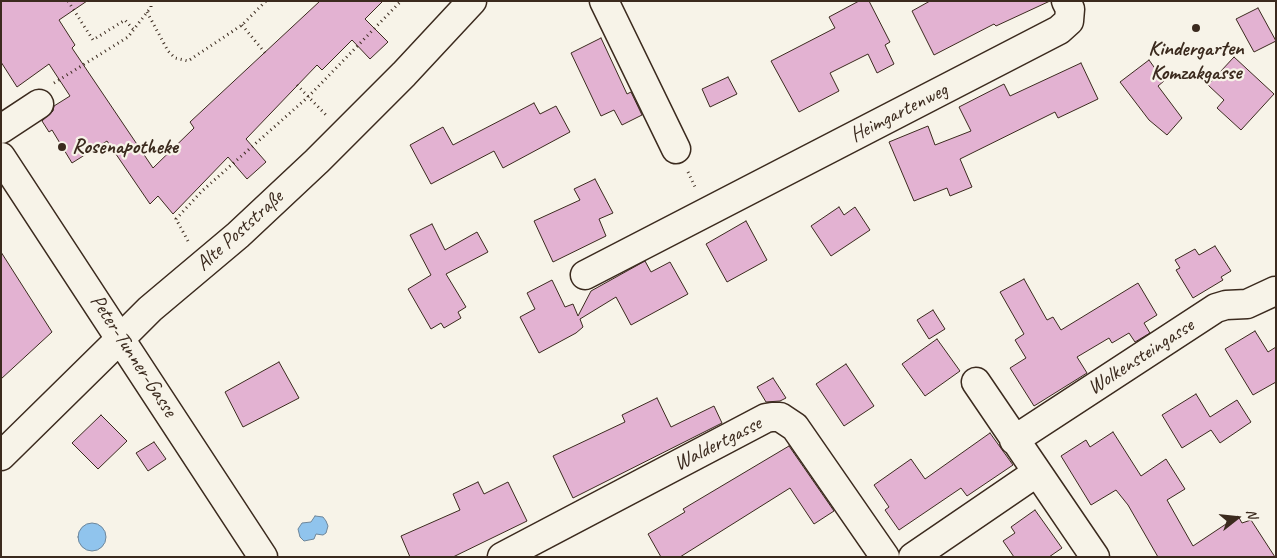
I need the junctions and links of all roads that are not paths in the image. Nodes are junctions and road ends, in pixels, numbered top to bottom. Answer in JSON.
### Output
{"nodes":[{"id":1,"x":472,"y":1,"type":"edge"},
{"id":2,"x":604,"y":1,"type":"edge"},
{"id":3,"x":1066,"y":1,"type":"edge"},
{"id":4,"x":45,"y":94,"type":"road end"},
{"id":5,"x":1,"y":129,"type":"edge"},
{"id":6,"x":676,"y":149,"type":"road end"},
{"id":7,"x":1,"y":157,"type":"edge"},
{"id":8,"x":585,"y":275,"type":"dead end"},
{"id":9,"x":1276,"y":291,"type":"edge"},
{"id":10,"x":121,"y":338,"type":"junction"},
{"id":11,"x":976,"y":382,"type":"dead end"},
{"id":12,"x":1014,"y":440,"type":"junction"},
{"id":13,"x":1,"y":456,"type":"edge"},
{"id":14,"x":1036,"y":473,"type":"junction"},
{"id":15,"x":263,"y":557,"type":"edge"},
{"id":16,"x":502,"y":557,"type":"edge"},
{"id":17,"x":885,"y":557,"type":"edge"},
{"id":18,"x":913,"y":557,"type":"edge"},
{"id":19,"x":1095,"y":557,"type":"edge"}],
"edges":[{"from":1,"to":10,"type":"street","name":"Alte Poststraße"},
{"from":2,"to":6,"type":"street"},
{"from":3,"to":8,"type":"street","name":"Heimgartenweg"},
{"from":4,"to":5,"type":"street"},
{"from":7,"to":10,"type":"street","name":"Peter-Tunner-Gasse"},
{"from":9,"to":12,"type":"street","name":"Wolkensteingasse"},
{"from":10,"to":13,"type":"street","name":"Alte Poststraße"},
{"from":10,"to":15,"type":"street","name":"Peter-Tunner-Gasse"},
{"from":11,"to":12,"type":"street"},
{"from":12,"to":14,"type":"street"},
{"from":14,"to":18,"type":"street"},
{"from":14,"to":19,"type":"street"},
{"from":16,"to":17,"type":"street","name":"Waldertgasse"}]}
